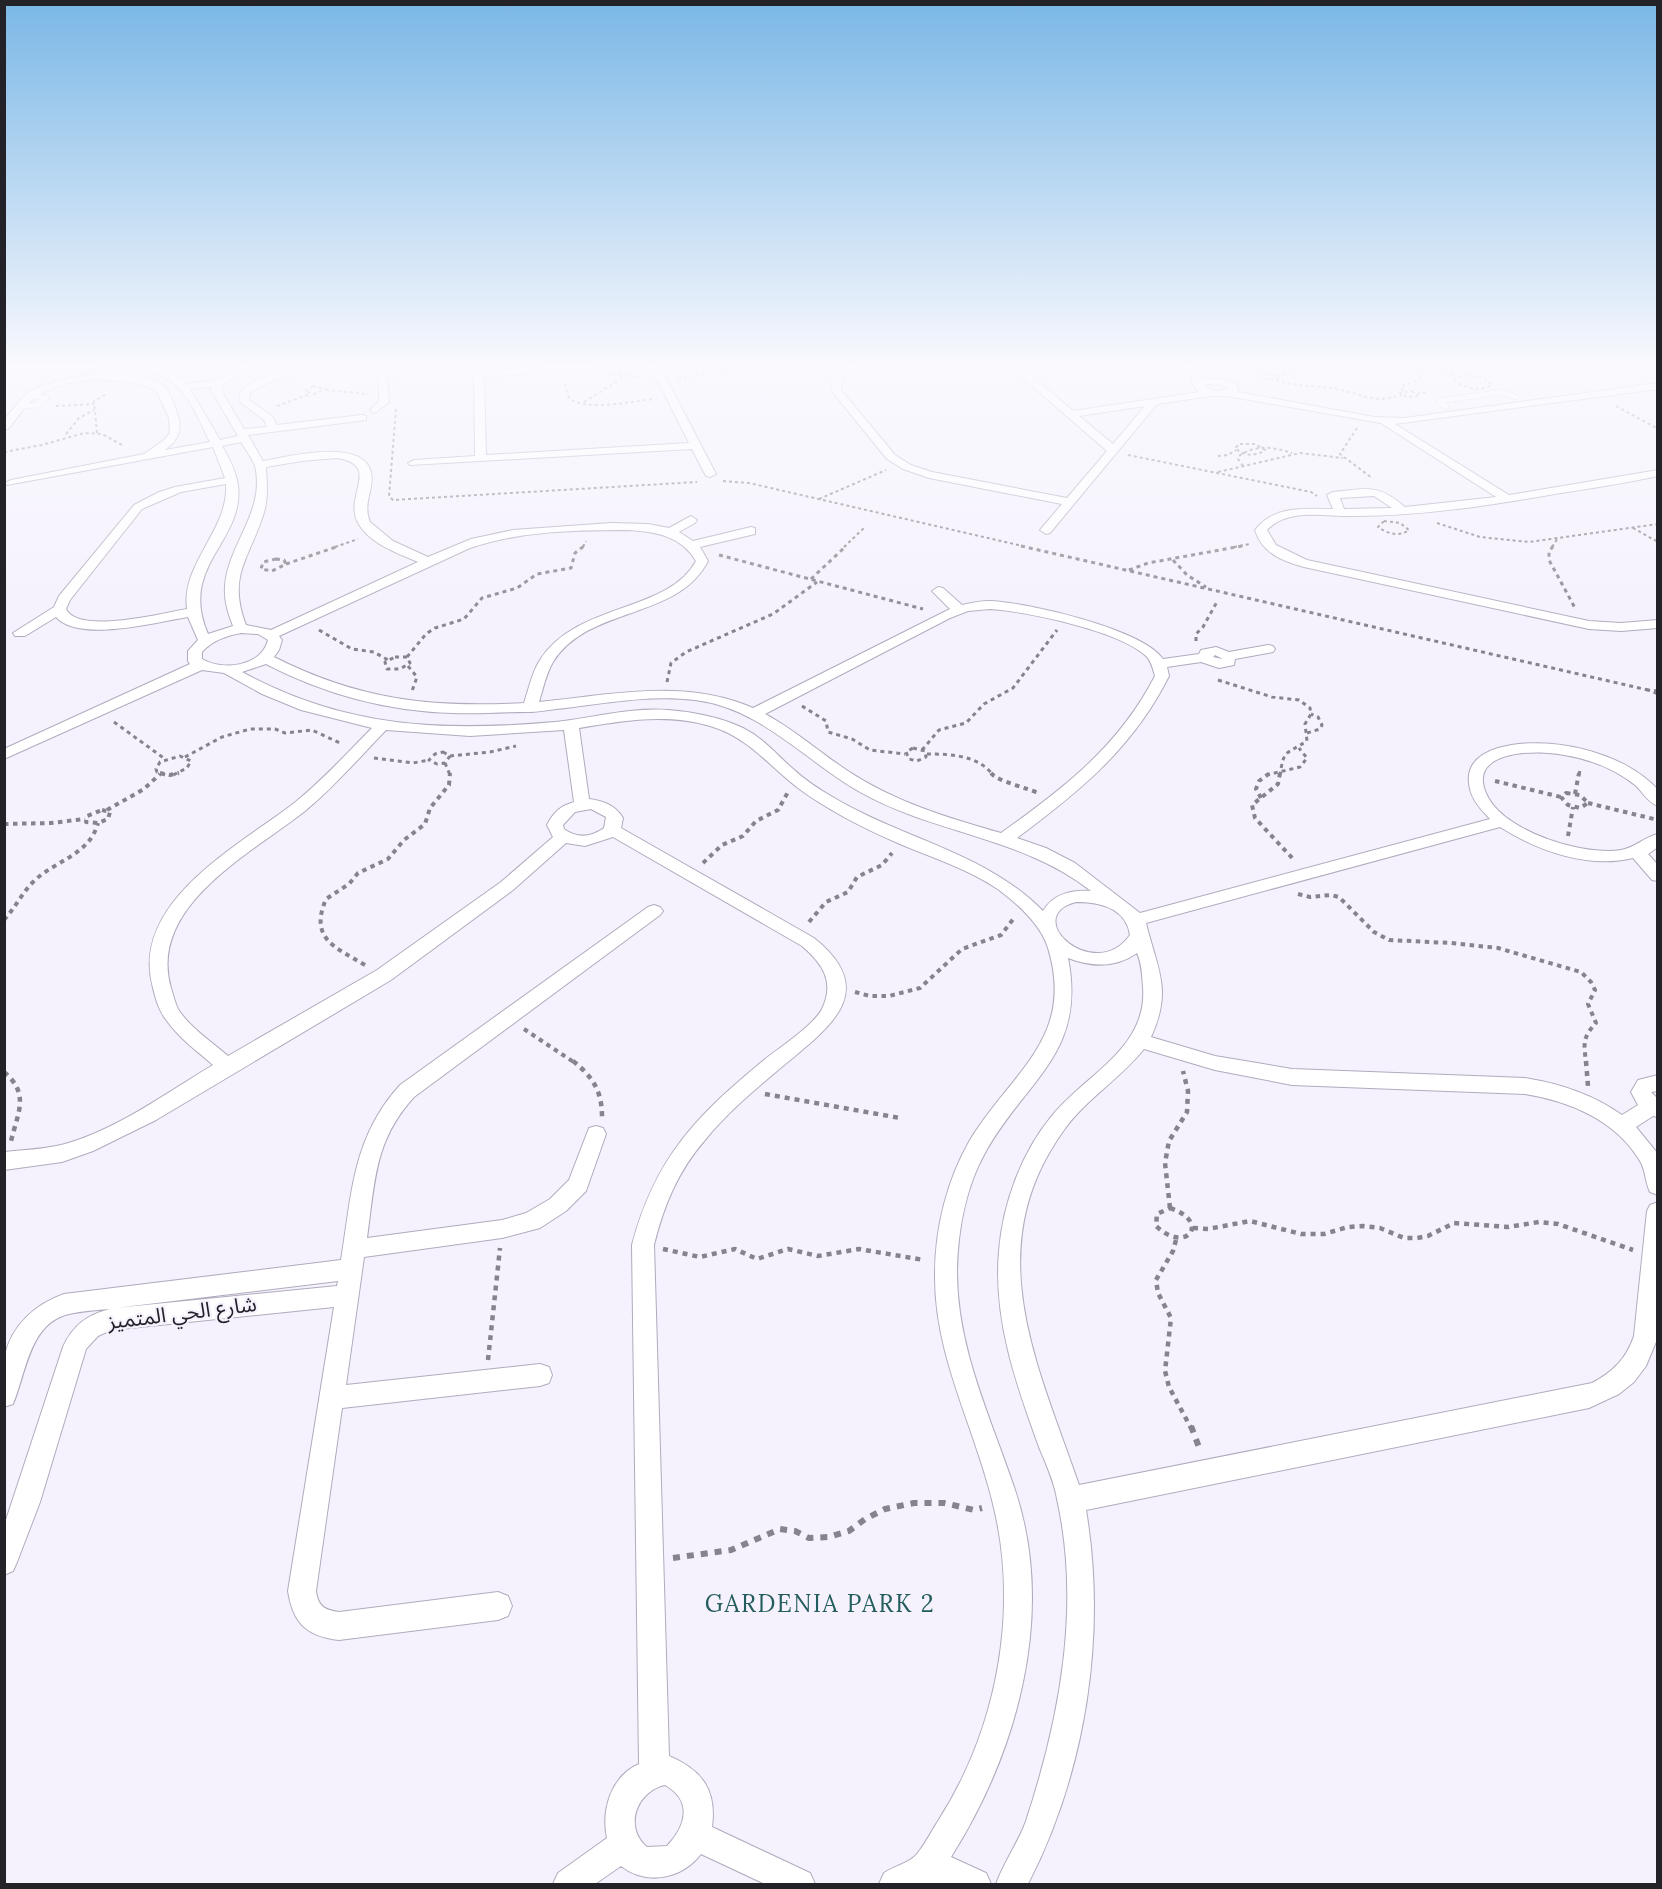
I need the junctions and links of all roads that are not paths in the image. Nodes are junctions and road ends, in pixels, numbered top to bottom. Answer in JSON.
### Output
{"nodes":[{"id":1,"x":151,"y":454,"type":"edge"},
{"id":2,"x":162,"y":454,"type":"edge"},
{"id":3,"x":220,"y":454,"type":"edge"},
{"id":4,"x":254,"y":454,"type":"edge"},
{"id":5,"x":481,"y":454,"type":"edge"},
{"id":6,"x":561,"y":454,"type":"edge"},
{"id":7,"x":700,"y":454,"type":"edge"},
{"id":8,"x":889,"y":454,"type":"edge"},
{"id":9,"x":1111,"y":454,"type":"edge"},
{"id":10,"x":1437,"y":454,"type":"edge"},
{"id":11,"x":1458,"y":454,"type":"edge"},
{"id":12,"x":147,"y":457,"type":"junction"},
{"id":13,"x":481,"y":459,"type":"junction"},
{"id":14,"x":414,"y":463,"type":"dead end"},
{"id":15,"x":260,"y":465,"type":"junction"},
{"id":16,"x":1658,"y":473,"type":"edge"},
{"id":17,"x":1640,"y":477,"type":"junction"},
{"id":18,"x":711,"y":479,"type":"road end"},
{"id":19,"x":1658,"y":479,"type":"edge"},
{"id":20,"x":231,"y":480,"type":"junction"},
{"id":21,"x":7,"y":484,"type":"edge"},
{"id":22,"x":1524,"y":496,"type":"junction"},
{"id":23,"x":1508,"y":499,"type":"junction"},
{"id":24,"x":1070,"y":502,"type":"junction"},
{"id":25,"x":1402,"y":511,"type":"junction"},
{"id":26,"x":1340,"y":513,"type":"junction"},
{"id":27,"x":691,"y":520,"type":"dead end"},
{"id":28,"x":1046,"y":530,"type":"dead end"},
{"id":29,"x":751,"y":531,"type":"dead end"},
{"id":30,"x":670,"y":533,"type":"junction"},
{"id":31,"x":695,"y":547,"type":"junction"},
{"id":32,"x":428,"y":562,"type":"junction"},
{"id":33,"x":938,"y":591,"type":"dead end"},
{"id":34,"x":59,"y":609,"type":"junction"},
{"id":35,"x":192,"y":612,"type":"junction"},
{"id":36,"x":952,"y":612,"type":"junction"},
{"id":37,"x":1658,"y":624,"type":"edge"},
{"id":38,"x":241,"y":629,"type":"junction"},
{"id":39,"x":20,"y":633,"type":"dead end"},
{"id":40,"x":271,"y":635,"type":"junction"},
{"id":41,"x":205,"y":641,"type":"junction"},
{"id":42,"x":1268,"y":649,"type":"dead end"},
{"id":43,"x":265,"y":658,"type":"junction"},
{"id":44,"x":1159,"y":664,"type":"junction"},
{"id":45,"x":200,"y":665,"type":"junction"},
{"id":46,"x":228,"y":670,"type":"junction"},
{"id":47,"x":530,"y":708,"type":"junction"},
{"id":48,"x":755,"y":712,"type":"junction"},
{"id":49,"x":571,"y":725,"type":"junction"},
{"id":50,"x":381,"y":727,"type":"junction"},
{"id":51,"x":4,"y":755,"type":"edge"},
{"id":52,"x":1658,"y":780,"type":"edge"},
{"id":53,"x":1641,"y":783,"type":"junction"},
{"id":54,"x":1658,"y":801,"type":"edge"},
{"id":55,"x":582,"y":805,"type":"junction"},
{"id":56,"x":1502,"y":822,"type":"junction"},
{"id":57,"x":612,"y":830,"type":"junction"},
{"id":58,"x":563,"y":837,"type":"junction"},
{"id":59,"x":1004,"y":839,"type":"junction"},
{"id":60,"x":1658,"y":839,"type":"edge"},
{"id":61,"x":1637,"y":852,"type":"junction"},
{"id":62,"x":1658,"y":876,"type":"edge"},
{"id":63,"x":1118,"y":904,"type":"junction"},
{"id":64,"x":654,"y":910,"type":"dead end"},
{"id":65,"x":1138,"y":928,"type":"junction"},
{"id":66,"x":1051,"y":934,"type":"junction"},
{"id":67,"x":1141,"y":1041,"type":"junction"},
{"id":68,"x":227,"y":1066,"type":"junction"},
{"id":69,"x":1658,"y":1083,"type":"edge"},
{"id":70,"x":1655,"y":1107,"type":"edge"},
{"id":71,"x":1622,"y":1126,"type":"junction"},
{"id":72,"x":596,"y":1134,"type":"road end"},
{"id":73,"x":5,"y":1161,"type":"edge"},
{"id":74,"x":1658,"y":1186,"type":"edge"},
{"id":75,"x":1658,"y":1211,"type":"edge"},
{"id":76,"x":352,"y":1259,"type":"junction"},
{"id":77,"x":233,"y":1295,"type":"junction"},
{"id":78,"x":347,"y":1295,"type":"junction"},
{"id":79,"x":540,"y":1375,"type":"dead end"},
{"id":80,"x":4,"y":1396,"type":"edge"},
{"id":81,"x":330,"y":1398,"type":"junction"},
{"id":82,"x":1071,"y":1500,"type":"junction"},
{"id":83,"x":4,"y":1562,"type":"edge"},
{"id":84,"x":498,"y":1606,"type":"dead end"},
{"id":85,"x":654,"y":1771,"type":"junction"},
{"id":86,"x":695,"y":1835,"type":"junction"},
{"id":87,"x":624,"y":1845,"type":"junction"},
{"id":88,"x":925,"y":1870,"type":"junction"},
{"id":89,"x":569,"y":1884,"type":"edge"},
{"id":90,"x":799,"y":1884,"type":"edge"},
{"id":91,"x":895,"y":1884,"type":"edge"},
{"id":92,"x":975,"y":1884,"type":"edge"},
{"id":93,"x":1012,"y":1884,"type":"edge"}],
"edges":[{"from":1,"to":12,"type":"street"},
{"from":2,"to":12,"type":"street"},
{"from":3,"to":20,"type":"street"},
{"from":4,"to":15,"type":"street"},
{"from":5,"to":13,"type":"street"},
{"from":6,"to":13,"type":"street"},
{"from":7,"to":18,"type":"street"},
{"from":8,"to":24,"type":"street"},
{"from":9,"to":24,"type":"street"},
{"from":10,"to":23,"type":"street"},
{"from":11,"to":22,"type":"street"},
{"from":12,"to":21,"type":"street"},
{"from":13,"to":14,"type":"street"},
{"from":15,"to":32,"type":"street"},
{"from":15,"to":38,"type":"street"},
{"from":16,"to":17,"type":"street"},
{"from":17,"to":19,"type":"street"},
{"from":17,"to":22,"type":"street"},
{"from":20,"to":34,"type":"street"},
{"from":20,"to":35,"type":"street"},
{"from":22,"to":23,"type":"street"},
{"from":23,"to":25,"type":"street"},
{"from":24,"to":28,"type":"street"},
{"from":25,"to":26,"type":"street"},
{"from":25,"to":26,"type":"street"},
{"from":26,"to":37,"type":"street"},
{"from":27,"to":30,"type":"street"},
{"from":29,"to":31,"type":"street"},
{"from":30,"to":31,"type":"street"},
{"from":30,"to":32,"type":"street"},
{"from":31,"to":47,"type":"street"},
{"from":32,"to":40,"type":"street"},
{"from":33,"to":36,"type":"street"},
{"from":34,"to":35,"type":"street"},
{"from":34,"to":39,"type":"street"},
{"from":35,"to":41,"type":"street"},
{"from":36,"to":44,"type":"street"},
{"from":36,"to":48,"type":"street"},
{"from":38,"to":40,"type":"street"},
{"from":38,"to":41,"type":"street"},
{"from":40,"to":43,"type":"street"},
{"from":41,"to":45,"type":"street"},
{"from":42,"to":44,"type":"street"},
{"from":43,"to":46,"type":"street"},
{"from":43,"to":47,"type":"street"},
{"from":44,"to":59,"type":"street"},
{"from":45,"to":46,"type":"street"},
{"from":45,"to":51,"type":"street"},
{"from":46,"to":50,"type":"street"},
{"from":47,"to":48,"type":"street"},
{"from":48,"to":59,"type":"street"},
{"from":49,"to":50,"type":"street"},
{"from":49,"to":55,"type":"street"},
{"from":49,"to":66,"type":"street"},
{"from":50,"to":68,"type":"street"},
{"from":52,"to":53,"type":"street"},
{"from":53,"to":54,"type":"street"},
{"from":53,"to":56,"type":"street"},
{"from":55,"to":57,"type":"street"},
{"from":55,"to":58,"type":"street"},
{"from":56,"to":61,"type":"street"},
{"from":56,"to":65,"type":"street"},
{"from":57,"to":58,"type":"street"},
{"from":57,"to":85,"type":"street"},
{"from":58,"to":68,"type":"street"},
{"from":59,"to":63,"type":"street"},
{"from":60,"to":61,"type":"street"},
{"from":61,"to":62,"type":"street"},
{"from":63,"to":65,"type":"street"},
{"from":63,"to":66,"type":"street"},
{"from":64,"to":76,"type":"street"},
{"from":65,"to":66,"type":"street"},
{"from":65,"to":67,"type":"street"},
{"from":66,"to":88,"type":"street"},
{"from":67,"to":71,"type":"street"},
{"from":67,"to":82,"type":"street"},
{"from":68,"to":73,"type":"street"},
{"from":69,"to":70,"type":"street"},
{"from":70,"to":71,"type":"street"},
{"from":71,"to":74,"type":"street"},
{"from":72,"to":76,"type":"street","name":"شارع الحي المتميز"},
{"from":75,"to":82,"type":"street"},
{"from":76,"to":77,"type":"street","name":"شارع الحي المتميز"},
{"from":76,"to":78,"type":"street"},
{"from":77,"to":78,"type":"street","name":"شارع الحي المتميز"},
{"from":77,"to":80,"type":"street","name":"شارع الحي المتميز"},
{"from":77,"to":83,"type":"street","name":"شارع الحي المتميز"},
{"from":78,"to":81,"type":"street"},
{"from":79,"to":81,"type":"street"},
{"from":81,"to":84,"type":"street"},
{"from":82,"to":93,"type":"street"},
{"from":85,"to":86,"type":"street"},
{"from":85,"to":87,"type":"street"},
{"from":86,"to":87,"type":"street"},
{"from":86,"to":90,"type":"street"},
{"from":87,"to":89,"type":"street"},
{"from":88,"to":91,"type":"street"},
{"from":88,"to":92,"type":"street"}]}
